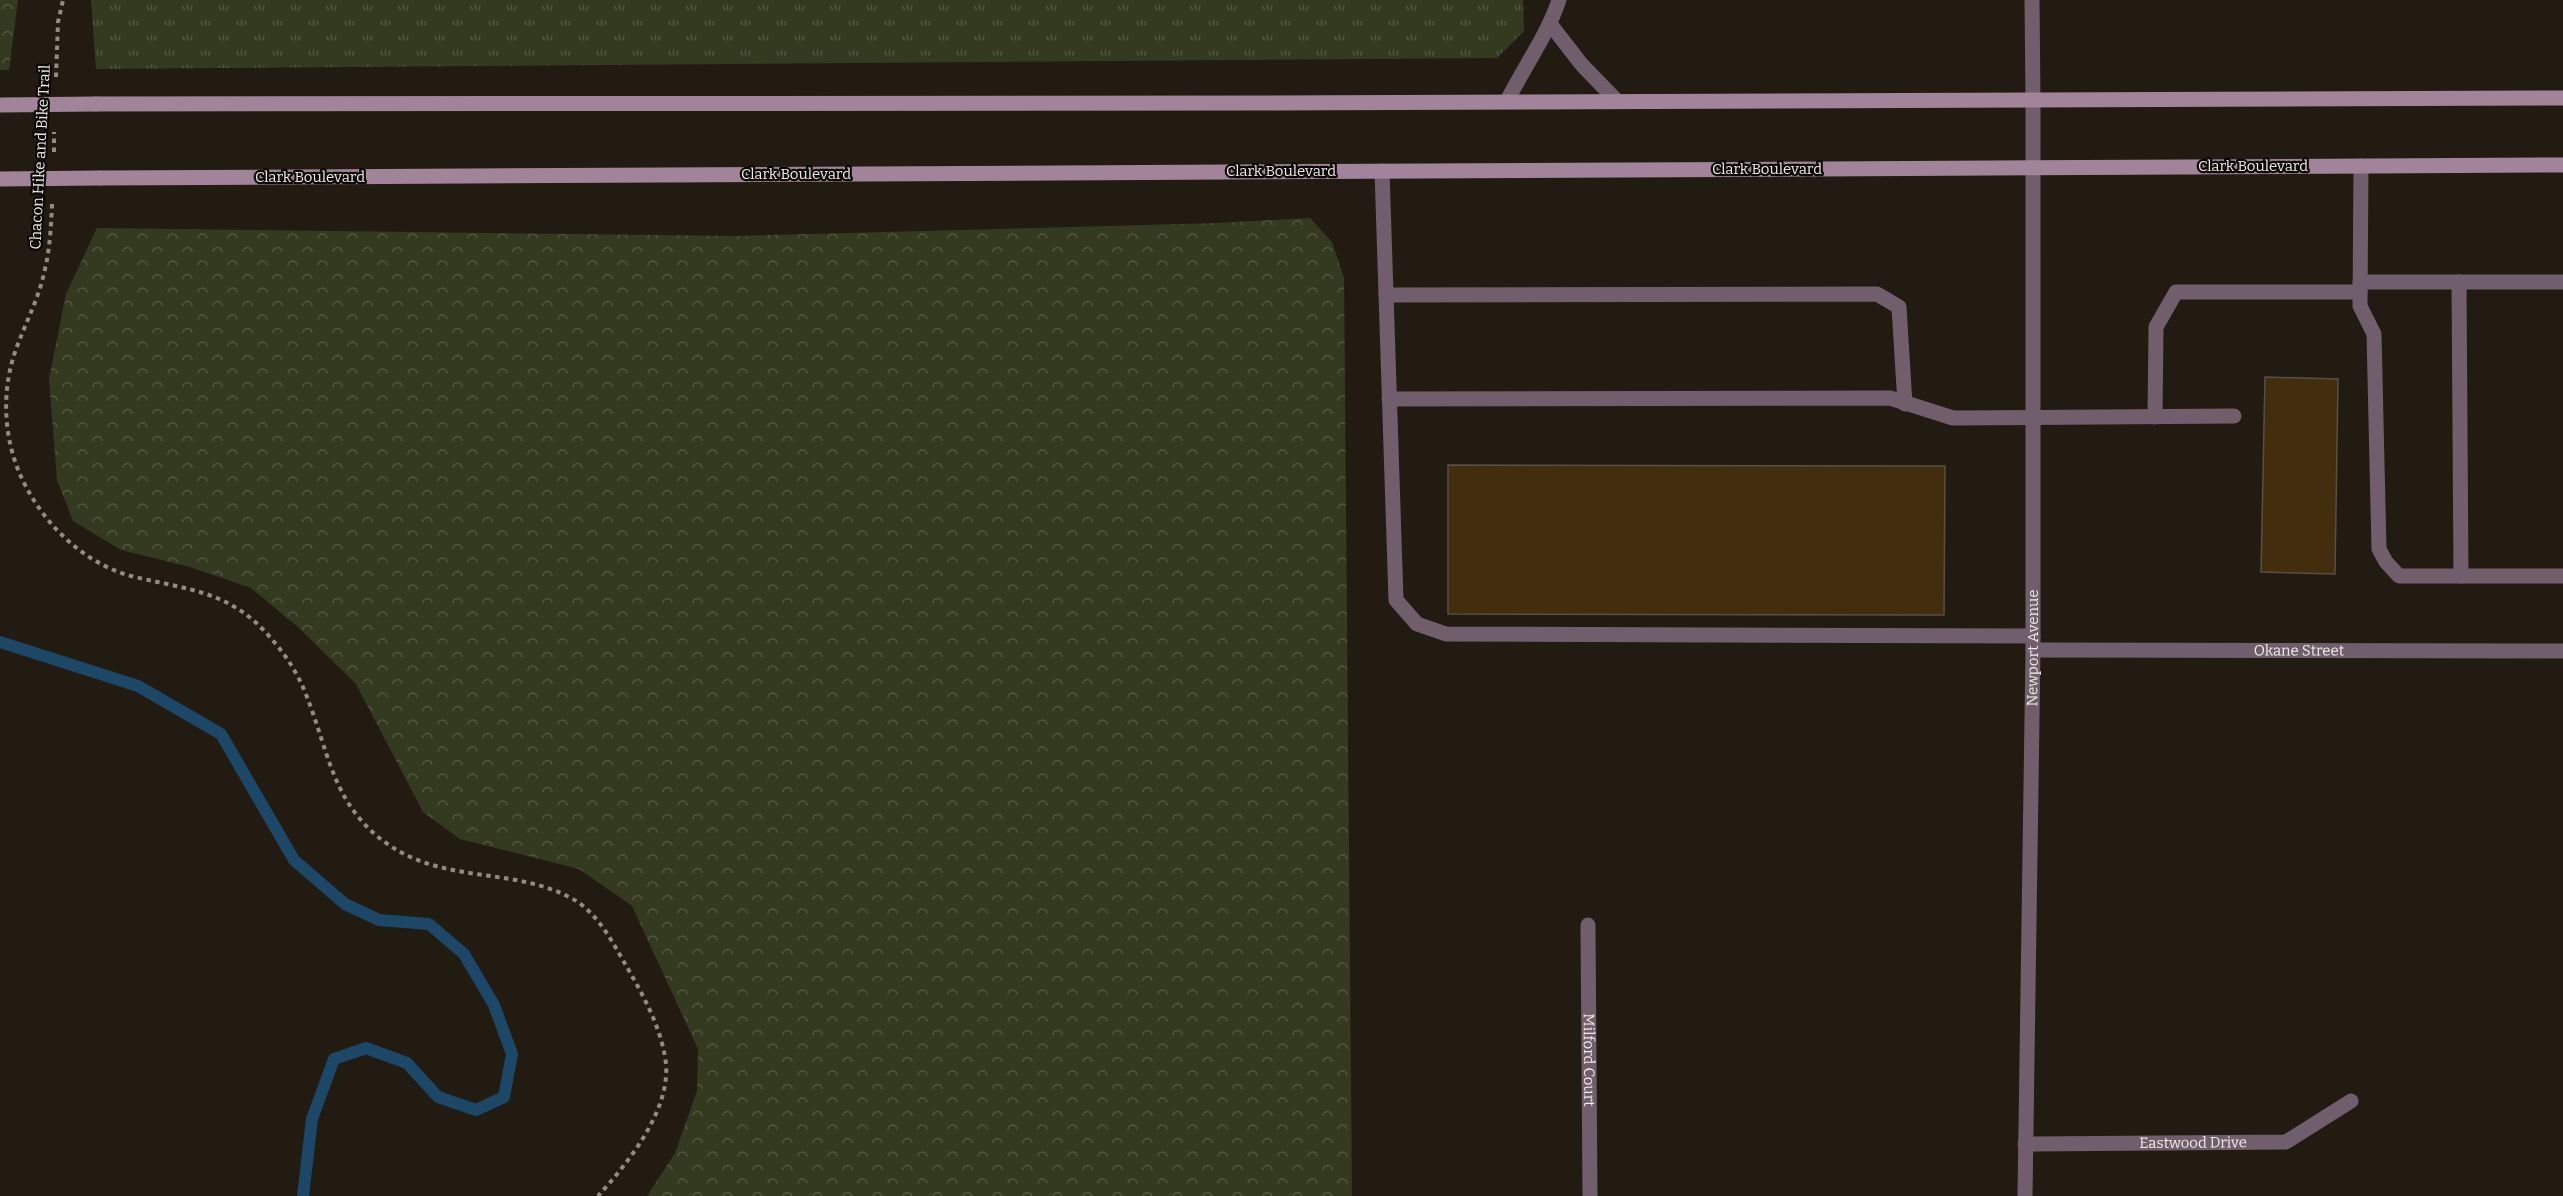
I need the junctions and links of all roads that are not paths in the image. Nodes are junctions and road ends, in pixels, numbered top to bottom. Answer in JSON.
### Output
{"nodes":[{"id":1,"x":1559,"y":0,"type":"edge"},
{"id":2,"x":2032,"y":0,"type":"edge"},
{"id":3,"x":1551,"y":25,"type":"junction"},
{"id":4,"x":2563,"y":98,"type":"edge"},
{"id":5,"x":1616,"y":100,"type":"junction"},
{"id":6,"x":1507,"y":101,"type":"junction"},
{"id":7,"x":2033,"y":102,"type":"junction"},
{"id":8,"x":0,"y":105,"type":"edge"},
{"id":9,"x":2563,"y":165,"type":"edge"},
{"id":10,"x":2361,"y":166,"type":"junction"},
{"id":11,"x":2034,"y":167,"type":"junction"},
{"id":12,"x":1382,"y":171,"type":"junction"},
{"id":13,"x":0,"y":179,"type":"edge"},
{"id":14,"x":2459,"y":282,"type":"junction"},
{"id":15,"x":2563,"y":282,"type":"edge"},
{"id":16,"x":2360,"y":287,"type":"junction"},
{"id":17,"x":1386,"y":295,"type":"junction"},
{"id":18,"x":1389,"y":399,"type":"junction"},
{"id":19,"x":1905,"y":404,"type":"junction"},
{"id":20,"x":2234,"y":416,"type":"dead end"},
{"id":21,"x":2155,"y":417,"type":"junction"},
{"id":22,"x":2033,"y":418,"type":"junction"},
{"id":23,"x":2462,"y":576,"type":"junction"},
{"id":24,"x":2563,"y":576,"type":"edge"},
{"id":25,"x":2033,"y":643,"type":"junction"},
{"id":26,"x":2563,"y":651,"type":"edge"},
{"id":27,"x":1588,"y":926,"type":"dead end"},
{"id":28,"x":2351,"y":1101,"type":"dead end"},
{"id":29,"x":2025,"y":1144,"type":"junction"},
{"id":30,"x":1590,"y":1196,"type":"edge"},
{"id":31,"x":2025,"y":1196,"type":"edge"}],
"edges":[{"from":1,"to":3,"type":"street"},
{"from":2,"to":7,"type":"street","name":"Newport Avenue"},
{"from":3,"to":5,"type":"street"},
{"from":3,"to":6,"type":"street"},
{"from":4,"to":7,"type":"main road"},
{"from":5,"to":6,"type":"main road"},
{"from":5,"to":7,"type":"main road"},
{"from":6,"to":8,"type":"main road","bridge":true},
{"from":7,"to":11,"type":"street","name":"Newport Avenue"},
{"from":9,"to":10,"type":"main road","name":"Clark Boulevard"},
{"from":10,"to":11,"type":"main road","name":"Clark Boulevard"},
{"from":10,"to":16,"type":"street"},
{"from":11,"to":12,"type":"main road","name":"Clark Boulevard"},
{"from":11,"to":22,"type":"street","name":"Newport Avenue"},
{"from":12,"to":13,"type":"main road","name":"Clark Boulevard","bridge":true},
{"from":12,"to":17,"type":"street","name":"Okane Street"},
{"from":14,"to":15,"type":"street"},
{"from":14,"to":16,"type":"street"},
{"from":14,"to":23,"type":"street"},
{"from":16,"to":21,"type":"street"},
{"from":16,"to":23,"type":"street"},
{"from":17,"to":18,"type":"street","name":"Okane Street"},
{"from":17,"to":19,"type":"street"},
{"from":18,"to":19,"type":"street"},
{"from":18,"to":25,"type":"street","name":"Okane Street"},
{"from":19,"to":22,"type":"street"},
{"from":20,"to":21,"type":"street"},
{"from":21,"to":22,"type":"street"},
{"from":22,"to":25,"type":"street","name":"Newport Avenue"},
{"from":23,"to":24,"type":"street"},
{"from":25,"to":26,"type":"street","name":"Okane Street"},
{"from":25,"to":29,"type":"street","name":"Newport Avenue"},
{"from":27,"to":30,"type":"street","name":"Milford Court"},
{"from":28,"to":29,"type":"street","name":"Eastwood Drive"},
{"from":29,"to":31,"type":"street","name":"Newport Avenue"}]}
